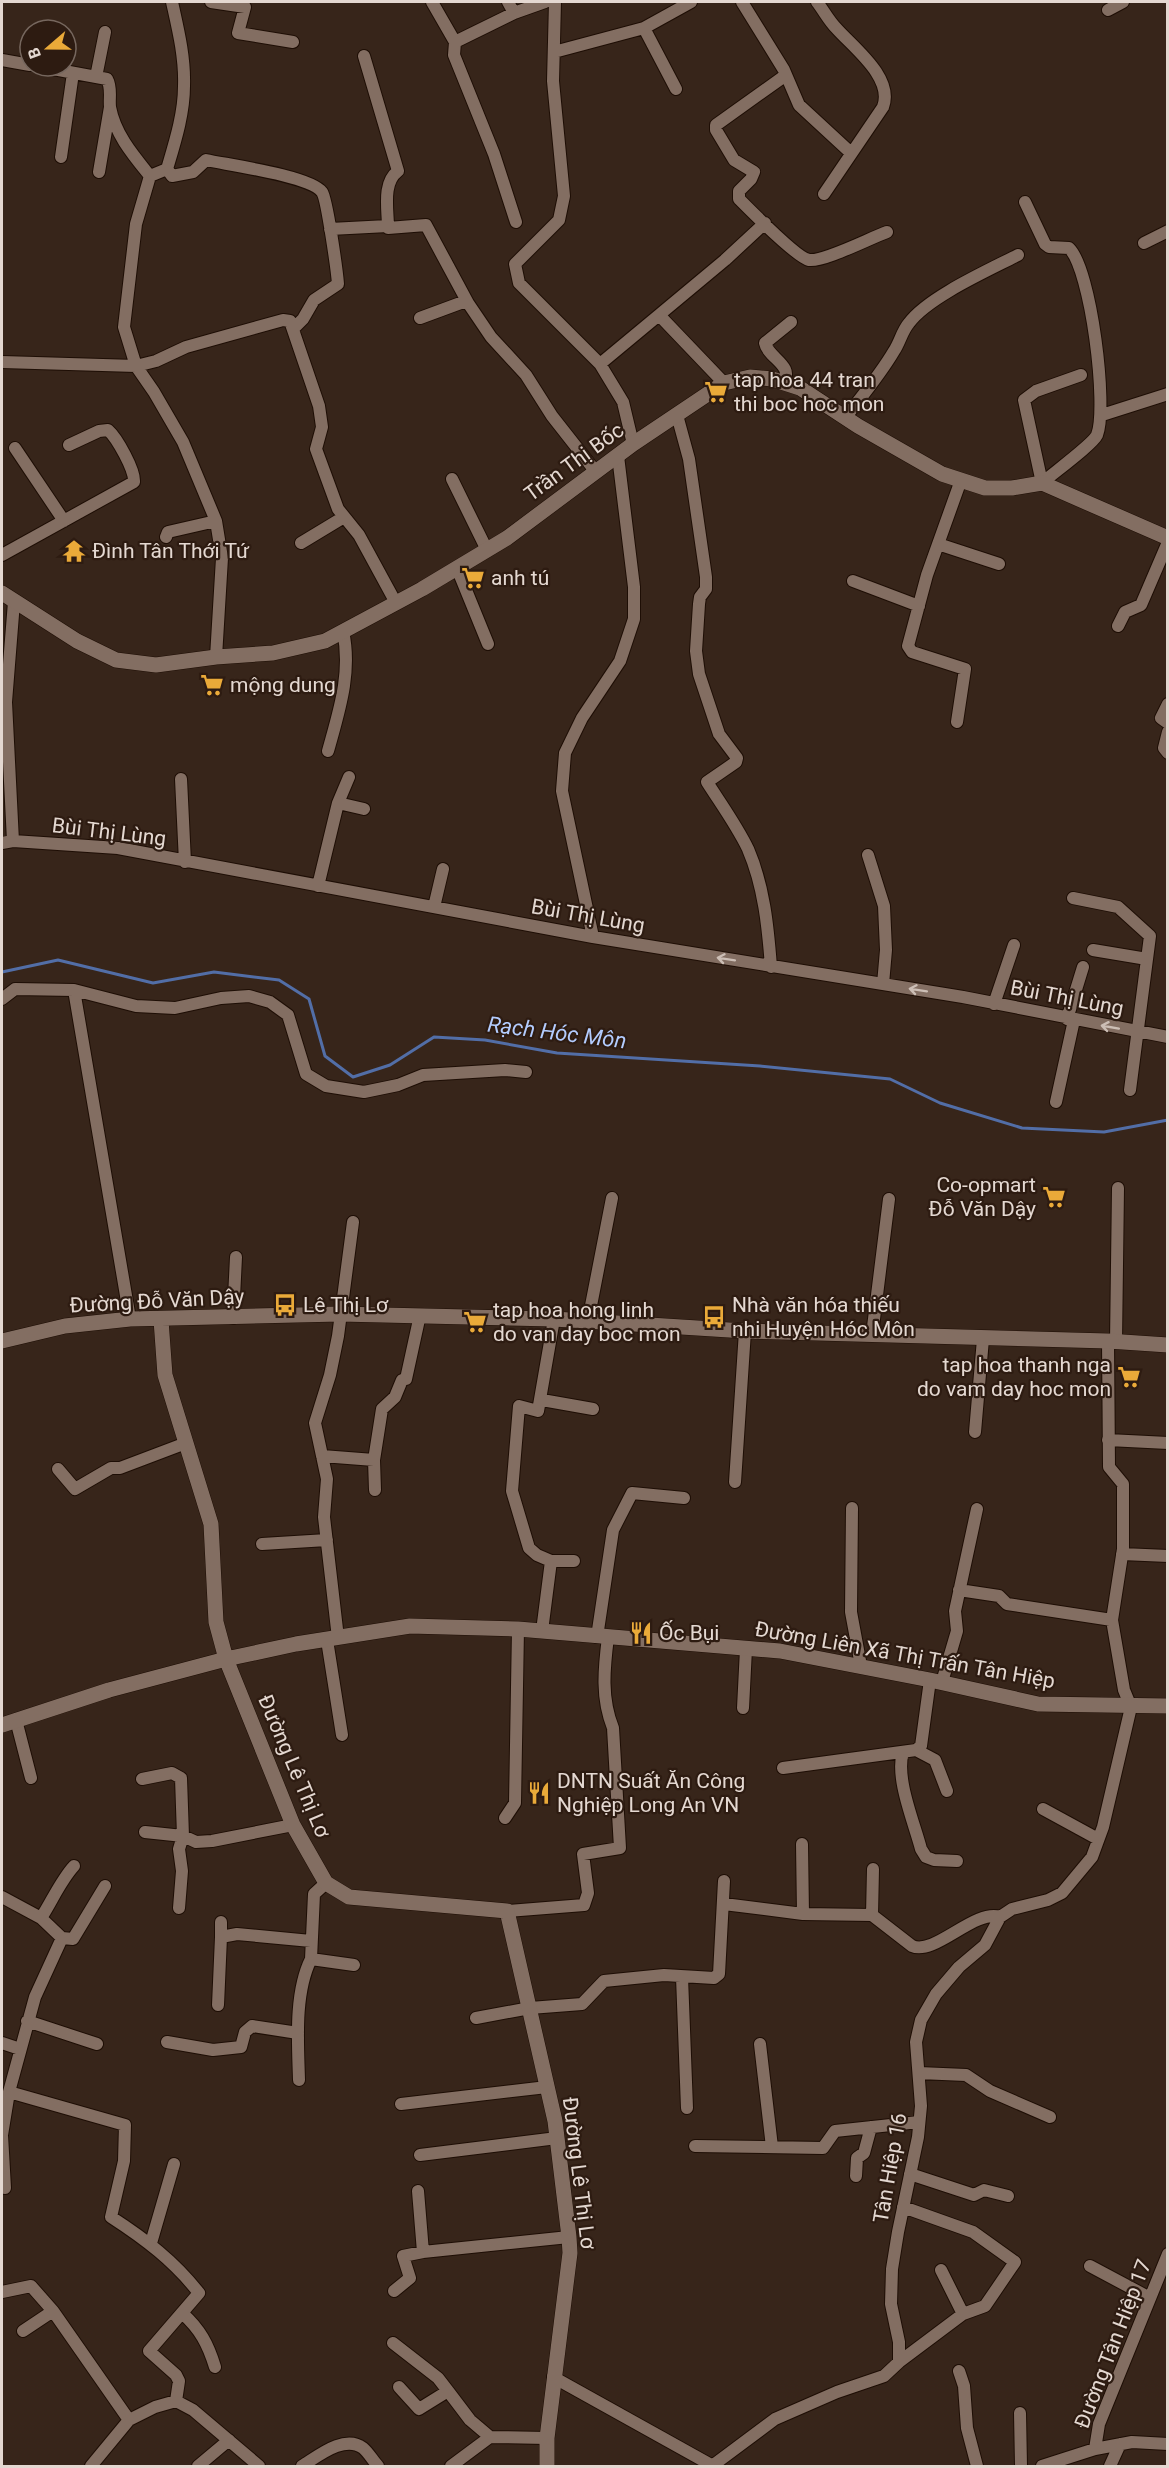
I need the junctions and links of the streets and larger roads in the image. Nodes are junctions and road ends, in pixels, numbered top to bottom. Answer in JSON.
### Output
{"nodes":[{"id":1,"x":172,"y":2,"type":"edge"},
{"id":2,"x":211,"y":2,"type":"edge"},
{"id":3,"x":432,"y":2,"type":"edge"},
{"id":4,"x":546,"y":2,"type":"edge"},
{"id":5,"x":555,"y":2,"type":"edge"},
{"id":6,"x":691,"y":2,"type":"edge"},
{"id":7,"x":742,"y":2,"type":"edge"},
{"id":8,"x":817,"y":2,"type":"edge"},
{"id":9,"x":1123,"y":2,"type":"edge"},
{"id":10,"x":511,"y":7,"type":"edge"},
{"id":11,"x":1108,"y":10,"type":"dead end"},
{"id":12,"x":644,"y":28,"type":"junction"},
{"id":13,"x":105,"y":32,"type":"dead end"},
{"id":14,"x":292,"y":42,"type":"dead end"},
{"id":15,"x":455,"y":42,"type":"junction"},
{"id":16,"x":554,"y":52,"type":"junction"},
{"id":17,"x":364,"y":56,"type":"dead end"},
{"id":18,"x":2,"y":60,"type":"edge"},
{"id":19,"x":18,"y":63,"type":"edge"},
{"id":20,"x":78,"y":74,"type":"edge"},
{"id":21,"x":786,"y":75,"type":"junction"},
{"id":22,"x":96,"y":77,"type":"junction"},
{"id":23,"x":72,"y":78,"type":"edge"},
{"id":24,"x":676,"y":89,"type":"dead end"},
{"id":25,"x":110,"y":105,"type":"junction"},
{"id":26,"x":851,"y":153,"type":"junction"},
{"id":27,"x":62,"y":157,"type":"dead end"},
{"id":28,"x":167,"y":169,"type":"junction"},
{"id":29,"x":99,"y":172,"type":"dead end"},
{"id":30,"x":150,"y":176,"type":"junction"},
{"id":31,"x":824,"y":194,"type":"dead end"},
{"id":32,"x":1025,"y":202,"type":"dead end"},
{"id":33,"x":516,"y":222,"type":"dead end"},
{"id":34,"x":765,"y":223,"type":"junction"},
{"id":35,"x":388,"y":226,"type":"junction"},
{"id":36,"x":330,"y":229,"type":"junction"},
{"id":37,"x":1167,"y":231,"type":"edge"},
{"id":38,"x":887,"y":232,"type":"dead end"},
{"id":39,"x":1144,"y":243,"type":"dead end"},
{"id":40,"x":1018,"y":255,"type":"dead end"},
{"id":41,"x":466,"y":301,"type":"junction"},
{"id":42,"x":659,"y":315,"type":"junction"},
{"id":43,"x":420,"y":318,"type":"dead end"},
{"id":44,"x":791,"y":322,"type":"dead end"},
{"id":45,"x":293,"y":329,"type":"junction"},
{"id":46,"x":2,"y":362,"type":"edge"},
{"id":47,"x":600,"y":363,"type":"junction"},
{"id":48,"x":136,"y":366,"type":"junction"},
{"id":49,"x":1081,"y":375,"type":"dead end"},
{"id":50,"x":783,"y":382,"type":"junction"},
{"id":51,"x":724,"y":383,"type":"junction"},
{"id":52,"x":1167,"y":394,"type":"edge"},
{"id":53,"x":677,"y":415,"type":"junction"},
{"id":54,"x":1102,"y":415,"type":"junction"},
{"id":55,"x":845,"y":418,"type":"junction"},
{"id":56,"x":633,"y":444,"type":"junction"},
{"id":57,"x":69,"y":445,"type":"dead end"},
{"id":58,"x":15,"y":448,"type":"dead end"},
{"id":59,"x":618,"y":456,"type":"junction"},
{"id":60,"x":596,"y":472,"type":"junction"},
{"id":61,"x":452,"y":479,"type":"dead end"},
{"id":62,"x":961,"y":480,"type":"junction"},
{"id":63,"x":1042,"y":483,"type":"junction"},
{"id":64,"x":344,"y":517,"type":"junction"},
{"id":65,"x":64,"y":521,"type":"junction"},
{"id":66,"x":216,"y":521,"type":"junction"},
{"id":67,"x":166,"y":537,"type":"dead end"},
{"id":68,"x":1167,"y":540,"type":"edge"},
{"id":69,"x":301,"y":543,"type":"dead end"},
{"id":70,"x":938,"y":544,"type":"junction"},
{"id":71,"x":487,"y":550,"type":"junction"},
{"id":72,"x":2,"y":555,"type":"edge"},
{"id":73,"x":999,"y":564,"type":"dead end"},
{"id":74,"x":457,"y":568,"type":"junction"},
{"id":75,"x":853,"y":581,"type":"dead end"},
{"id":76,"x":8,"y":598,"type":"edge"},
{"id":77,"x":396,"y":603,"type":"junction"},
{"id":78,"x":919,"y":606,"type":"junction"},
{"id":79,"x":1118,"y":626,"type":"dead end"},
{"id":80,"x":344,"y":631,"type":"junction"},
{"id":81,"x":488,"y":644,"type":"dead end"},
{"id":82,"x":216,"y":657,"type":"junction"},
{"id":83,"x":1167,"y":704,"type":"edge"},
{"id":84,"x":957,"y":722,"type":"dead end"},
{"id":85,"x":1167,"y":723,"type":"edge"},
{"id":86,"x":1167,"y":732,"type":"edge"},
{"id":87,"x":328,"y":751,"type":"dead end"},
{"id":88,"x":1167,"y":753,"type":"edge"},
{"id":89,"x":6,"y":768,"type":"edge"},
{"id":90,"x":349,"y":777,"type":"dead end"},
{"id":91,"x":181,"y":779,"type":"dead end"},
{"id":92,"x":338,"y":803,"type":"junction"},
{"id":93,"x":364,"y":809,"type":"dead end"},
{"id":94,"x":7,"y":842,"type":"edge"},
{"id":95,"x":868,"y":855,"type":"dead end"},
{"id":96,"x":185,"y":862,"type":"junction"},
{"id":97,"x":443,"y":869,"type":"dead end"},
{"id":98,"x":318,"y":886,"type":"junction"},
{"id":99,"x":1073,"y":898,"type":"dead end"},
{"id":100,"x":434,"y":907,"type":"junction"},
{"id":101,"x":593,"y":938,"type":"junction"},
{"id":102,"x":1014,"y":945,"type":"dead end"},
{"id":103,"x":1093,"y":950,"type":"dead end"},
{"id":104,"x":1147,"y":959,"type":"junction"},
{"id":105,"x":771,"y":966,"type":"junction"},
{"id":106,"x":1083,"y":968,"type":"dead end"},
{"id":107,"x":883,"y":984,"type":"junction"},
{"id":108,"x":74,"y":990,"type":"junction"},
{"id":109,"x":2,"y":999,"type":"edge"},
{"id":110,"x":994,"y":1004,"type":"junction"},
{"id":111,"x":1070,"y":1019,"type":"junction"},
{"id":112,"x":1136,"y":1031,"type":"junction"},
{"id":113,"x":1167,"y":1037,"type":"edge"},
{"id":114,"x":526,"y":1072,"type":"dead end"},
{"id":115,"x":1130,"y":1089,"type":"dead end"},
{"id":116,"x":1056,"y":1102,"type":"dead end"},
{"id":117,"x":1118,"y":1188,"type":"dead end"},
{"id":118,"x":612,"y":1198,"type":"dead end"},
{"id":119,"x":889,"y":1199,"type":"dead end"},
{"id":120,"x":353,"y":1222,"type":"dead end"},
{"id":121,"x":236,"y":1257,"type":"dead end"},
{"id":122,"x":340,"y":1314,"type":"junction"},
{"id":123,"x":420,"y":1315,"type":"junction"},
{"id":124,"x":233,"y":1318,"type":"junction"},
{"id":125,"x":130,"y":1319,"type":"junction"},
{"id":126,"x":554,"y":1319,"type":"junction"},
{"id":127,"x":161,"y":1320,"type":"junction"},
{"id":128,"x":588,"y":1321,"type":"junction"},
{"id":129,"x":745,"y":1331,"type":"junction"},
{"id":130,"x":872,"y":1335,"type":"junction"},
{"id":131,"x":983,"y":1339,"type":"junction"},
{"id":132,"x":2,"y":1341,"type":"edge"},
{"id":133,"x":1112,"y":1341,"type":"junction"},
{"id":134,"x":1167,"y":1345,"type":"edge"},
{"id":135,"x":542,"y":1400,"type":"junction"},
{"id":136,"x":593,"y":1409,"type":"dead end"},
{"id":137,"x":975,"y":1432,"type":"dead end"},
{"id":138,"x":1108,"y":1440,"type":"junction"},
{"id":139,"x":186,"y":1443,"type":"junction"},
{"id":140,"x":1167,"y":1443,"type":"edge"},
{"id":141,"x":322,"y":1456,"type":"junction"},
{"id":142,"x":374,"y":1460,"type":"junction"},
{"id":143,"x":58,"y":1469,"type":"dead end"},
{"id":144,"x":735,"y":1482,"type":"dead end"},
{"id":145,"x":375,"y":1490,"type":"dead end"},
{"id":146,"x":684,"y":1498,"type":"dead end"},
{"id":147,"x":852,"y":1508,"type":"dead end"},
{"id":148,"x":977,"y":1509,"type":"dead end"},
{"id":149,"x":327,"y":1539,"type":"junction"},
{"id":150,"x":262,"y":1544,"type":"dead end"},
{"id":151,"x":1122,"y":1554,"type":"junction"},
{"id":152,"x":1167,"y":1556,"type":"edge"},
{"id":153,"x":551,"y":1561,"type":"junction"},
{"id":154,"x":574,"y":1561,"type":"dead end"},
{"id":155,"x":959,"y":1590,"type":"junction"},
{"id":156,"x":1112,"y":1620,"type":"junction"},
{"id":157,"x":518,"y":1629,"type":"junction"},
{"id":158,"x":542,"y":1631,"type":"junction"},
{"id":159,"x":603,"y":1637,"type":"junction"},
{"id":160,"x":332,"y":1639,"type":"junction"},
{"id":161,"x":746,"y":1649,"type":"junction"},
{"id":162,"x":226,"y":1659,"type":"junction"},
{"id":163,"x":861,"y":1666,"type":"junction"},
{"id":164,"x":936,"y":1681,"type":"junction"},
{"id":165,"x":1167,"y":1706,"type":"edge"},
{"id":166,"x":1131,"y":1707,"type":"junction"},
{"id":167,"x":743,"y":1708,"type":"dead end"},
{"id":168,"x":9,"y":1723,"type":"edge"},
{"id":169,"x":342,"y":1735,"type":"dead end"},
{"id":170,"x":916,"y":1750,"type":"junction"},
{"id":171,"x":903,"y":1752,"type":"junction"},
{"id":172,"x":783,"y":1768,"type":"dead end"},
{"id":173,"x":31,"y":1778,"type":"dead end"},
{"id":174,"x":142,"y":1779,"type":"dead end"},
{"id":175,"x":947,"y":1791,"type":"dead end"},
{"id":176,"x":1043,"y":1809,"type":"dead end"},
{"id":177,"x":505,"y":1818,"type":"dead end"},
{"id":178,"x":293,"y":1826,"type":"junction"},
{"id":179,"x":146,"y":1832,"type":"dead end"},
{"id":180,"x":183,"y":1836,"type":"junction"},
{"id":181,"x":1098,"y":1839,"type":"junction"},
{"id":182,"x":802,"y":1844,"type":"dead end"},
{"id":183,"x":957,"y":1861,"type":"dead end"},
{"id":184,"x":74,"y":1866,"type":"dead end"},
{"id":185,"x":873,"y":1869,"type":"dead end"},
{"id":186,"x":724,"y":1881,"type":"dead end"},
{"id":187,"x":326,"y":1882,"type":"junction"},
{"id":188,"x":105,"y":1886,"type":"dead end"},
{"id":189,"x":2,"y":1897,"type":"edge"},
{"id":190,"x":724,"y":1904,"type":"junction"},
{"id":191,"x":179,"y":1908,"type":"dead end"},
{"id":192,"x":507,"y":1911,"type":"junction"},
{"id":193,"x":803,"y":1914,"type":"junction"},
{"id":194,"x":872,"y":1915,"type":"junction"},
{"id":195,"x":1000,"y":1917,"type":"junction"},
{"id":196,"x":41,"y":1918,"type":"junction"},
{"id":197,"x":221,"y":1922,"type":"dead end"},
{"id":198,"x":221,"y":1937,"type":"junction"},
{"id":199,"x":62,"y":1938,"type":"junction"},
{"id":200,"x":311,"y":1941,"type":"junction"},
{"id":201,"x":311,"y":1959,"type":"junction"},
{"id":202,"x":354,"y":1965,"type":"dead end"},
{"id":203,"x":682,"y":1977,"type":"junction"},
{"id":204,"x":218,"y":2005,"type":"dead end"},
{"id":205,"x":530,"y":2008,"type":"junction"},
{"id":206,"x":476,"y":2018,"type":"dead end"},
{"id":207,"x":27,"y":2021,"type":"junction"},
{"id":208,"x":298,"y":2033,"type":"junction"},
{"id":209,"x":167,"y":2042,"type":"dead end"},
{"id":210,"x":2,"y":2043,"type":"edge"},
{"id":211,"x":97,"y":2044,"type":"dead end"},
{"id":212,"x":760,"y":2044,"type":"dead end"},
{"id":213,"x":20,"y":2049,"type":"junction"},
{"id":214,"x":919,"y":2073,"type":"junction"},
{"id":215,"x":299,"y":2080,"type":"dead end"},
{"id":216,"x":547,"y":2087,"type":"junction"},
{"id":217,"x":9,"y":2092,"type":"junction"},
{"id":218,"x":401,"y":2104,"type":"dead end"},
{"id":219,"x":687,"y":2108,"type":"dead end"},
{"id":220,"x":1050,"y":2117,"type":"dead end"},
{"id":221,"x":919,"y":2122,"type":"junction"},
{"id":222,"x":871,"y":2127,"type":"junction"},
{"id":223,"x":557,"y":2138,"type":"junction"},
{"id":224,"x":695,"y":2146,"type":"dead end"},
{"id":225,"x":772,"y":2147,"type":"junction"},
{"id":226,"x":420,"y":2155,"type":"dead end"},
{"id":227,"x":174,"y":2164,"type":"dead end"},
{"id":228,"x":910,"y":2174,"type":"junction"},
{"id":229,"x":856,"y":2176,"type":"dead end"},
{"id":230,"x":5,"y":2188,"type":"dead end"},
{"id":231,"x":418,"y":2191,"type":"dead end"},
{"id":232,"x":1008,"y":2196,"type":"dead end"},
{"id":233,"x":903,"y":2207,"type":"junction"},
{"id":234,"x":569,"y":2237,"type":"junction"},
{"id":235,"x":151,"y":2243,"type":"junction"},
{"id":236,"x":423,"y":2252,"type":"junction"},
{"id":237,"x":1167,"y":2254,"type":"edge"},
{"id":238,"x":1090,"y":2266,"type":"dead end"},
{"id":239,"x":941,"y":2270,"type":"dead end"},
{"id":240,"x":394,"y":2291,"type":"dead end"},
{"id":241,"x":2,"y":2292,"type":"edge"},
{"id":242,"x":1150,"y":2298,"type":"junction"},
{"id":243,"x":53,"y":2311,"type":"junction"},
{"id":244,"x":182,"y":2313,"type":"junction"},
{"id":245,"x":963,"y":2314,"type":"junction"},
{"id":246,"x":23,"y":2331,"type":"dead end"},
{"id":247,"x":393,"y":2343,"type":"dead end"},
{"id":248,"x":899,"y":2362,"type":"junction"},
{"id":249,"x":215,"y":2367,"type":"dead end"},
{"id":250,"x":959,"y":2371,"type":"dead end"},
{"id":251,"x":553,"y":2377,"type":"junction"},
{"id":252,"x":399,"y":2387,"type":"dead end"},
{"id":253,"x":448,"y":2391,"type":"junction"},
{"id":254,"x":176,"y":2401,"type":"junction"},
{"id":255,"x":1020,"y":2413,"type":"dead end"},
{"id":256,"x":129,"y":2420,"type":"junction"},
{"id":257,"x":490,"y":2437,"type":"junction"},
{"id":258,"x":547,"y":2438,"type":"junction"},
{"id":259,"x":229,"y":2440,"type":"junction"},
{"id":260,"x":1120,"y":2444,"type":"junction"},
{"id":261,"x":1167,"y":2444,"type":"edge"},
{"id":262,"x":1095,"y":2449,"type":"junction"},
{"id":263,"x":91,"y":2466,"type":"edge"},
{"id":264,"x":198,"y":2466,"type":"edge"},
{"id":265,"x":259,"y":2466,"type":"edge"},
{"id":266,"x":302,"y":2466,"type":"edge"},
{"id":267,"x":378,"y":2466,"type":"edge"},
{"id":268,"x":451,"y":2466,"type":"edge"},
{"id":269,"x":547,"y":2466,"type":"edge"},
{"id":270,"x":712,"y":2466,"type":"edge"},
{"id":271,"x":976,"y":2466,"type":"edge"},
{"id":272,"x":1021,"y":2466,"type":"edge"},
{"id":273,"x":1042,"y":2466,"type":"edge"},
{"id":274,"x":1110,"y":2466,"type":"edge"}],
"edges":[{"from":1,"to":28,"type":"street"},
{"from":2,"to":14,"type":"street"},
{"from":3,"to":15,"type":"street"},
{"from":4,"to":10,"type":"street"},
{"from":5,"to":16,"type":"street"},
{"from":6,"to":12,"type":"street"},
{"from":7,"to":21,"type":"street"},
{"from":8,"to":26,"type":"street"},
{"from":9,"to":11,"type":"street"},
{"from":10,"to":15,"type":"street"},
{"from":12,"to":16,"type":"street"},
{"from":12,"to":24,"type":"street"},
{"from":13,"to":22,"type":"street"},
{"from":15,"to":33,"type":"street"},
{"from":16,"to":47,"type":"street"},
{"from":17,"to":35,"type":"street"},
{"from":18,"to":19,"type":"street"},
{"from":20,"to":22,"type":"street"},
{"from":21,"to":26,"type":"street"},
{"from":21,"to":34,"type":"street"},
{"from":22,"to":25,"type":"street"},
{"from":23,"to":27,"type":"street"},
{"from":25,"to":29,"type":"street"},
{"from":25,"to":30,"type":"street"},
{"from":26,"to":31,"type":"street"},
{"from":28,"to":30,"type":"street"},
{"from":28,"to":36,"type":"street"},
{"from":30,"to":48,"type":"street"},
{"from":32,"to":54,"type":"street"},
{"from":34,"to":38,"type":"street"},
{"from":34,"to":42,"type":"street"},
{"from":35,"to":36,"type":"street"},
{"from":35,"to":41,"type":"street"},
{"from":36,"to":45,"type":"street"},
{"from":37,"to":39,"type":"street"},
{"from":40,"to":55,"type":"street"},
{"from":41,"to":43,"type":"street"},
{"from":41,"to":60,"type":"street"},
{"from":42,"to":47,"type":"street"},
{"from":42,"to":51,"type":"street"},
{"from":44,"to":50,"type":"street"},
{"from":45,"to":48,"type":"street"},
{"from":45,"to":64,"type":"street"},
{"from":46,"to":48,"type":"street"},
{"from":47,"to":56,"type":"street"},
{"from":48,"to":66,"type":"street"},
{"from":49,"to":63,"type":"street"},
{"from":50,"to":51,"type":"street","name":"Trần Thị Bốc"},
{"from":50,"to":55,"type":"street","name":"Trần Thị Bốc"},
{"from":51,"to":53,"type":"street","name":"Trần Thị Bốc"},
{"from":52,"to":54,"type":"street"},
{"from":53,"to":56,"type":"street","name":"Trần Thị Bốc"},
{"from":53,"to":105,"type":"street"},
{"from":54,"to":63,"type":"street"},
{"from":55,"to":62,"type":"street","name":"Trần Thị Bốc"},
{"from":56,"to":59,"type":"street","name":"Trần Thị Bốc"},
{"from":57,"to":65,"type":"street"},
{"from":58,"to":65,"type":"street"},
{"from":59,"to":60,"type":"street","name":"Trần Thị Bốc"},
{"from":59,"to":101,"type":"street"},
{"from":60,"to":71,"type":"street","name":"Trần Thị Bốc"},
{"from":61,"to":71,"type":"street"},
{"from":62,"to":63,"type":"street","name":"Trần Thị Bốc"},
{"from":62,"to":70,"type":"street"},
{"from":63,"to":68,"type":"street"},
{"from":64,"to":69,"type":"street"},
{"from":64,"to":77,"type":"street"},
{"from":65,"to":72,"type":"street"},
{"from":66,"to":67,"type":"street"},
{"from":66,"to":82,"type":"street"},
{"from":68,"to":79,"type":"street"},
{"from":70,"to":73,"type":"street"},
{"from":70,"to":78,"type":"street"},
{"from":71,"to":74,"type":"street","name":"Trần Thị Bốc"},
{"from":74,"to":77,"type":"street","name":"Trần Thị Bốc"},
{"from":74,"to":81,"type":"street"},
{"from":75,"to":78,"type":"street"},
{"from":76,"to":82,"type":"street","name":"Trần Thị Bốc"},
{"from":76,"to":89,"type":"street"},
{"from":77,"to":80,"type":"street","name":"Trần Thị Bốc"},
{"from":78,"to":84,"type":"street"},
{"from":80,"to":82,"type":"street","name":"Trần Thị Bốc"},
{"from":80,"to":87,"type":"street"},
{"from":83,"to":85,"type":"street"},
{"from":86,"to":88,"type":"street"},
{"from":89,"to":94,"type":"street"},
{"from":90,"to":92,"type":"street"},
{"from":91,"to":96,"type":"street"},
{"from":92,"to":93,"type":"street"},
{"from":92,"to":98,"type":"street"},
{"from":94,"to":96,"type":"street","name":"Bùi Thị Lùng"},
{"from":95,"to":107,"type":"street"},
{"from":96,"to":98,"type":"street","name":"Bùi Thị Lùng"},
{"from":97,"to":100,"type":"street"},
{"from":98,"to":100,"type":"street","name":"Bùi Thị Lùng"},
{"from":99,"to":104,"type":"street"},
{"from":100,"to":101,"type":"street","name":"Bùi Thị Lùng"},
{"from":105,"to":101,"type":"street","name":"Bùi Thị Lùng","one_way":true},
{"from":102,"to":110,"type":"street"},
{"from":103,"to":104,"type":"street"},
{"from":104,"to":112,"type":"street"},
{"from":105,"to":107,"type":"street","name":"Bùi Thị Lùng"},
{"from":106,"to":111,"type":"street"},
{"from":110,"to":107,"type":"street","name":"Bùi Thị Lùng","one_way":true},
{"from":108,"to":109,"type":"street"},
{"from":108,"to":114,"type":"street"},
{"from":108,"to":125,"type":"street"},
{"from":110,"to":111,"type":"street","name":"Bùi Thị Lùng"},
{"from":112,"to":111,"type":"street","name":"Bùi Thị Lùng","one_way":true},
{"from":111,"to":116,"type":"street"},
{"from":112,"to":113,"type":"street","name":"Bùi Thị Lùng"},
{"from":112,"to":115,"type":"street"},
{"from":117,"to":133,"type":"street"},
{"from":118,"to":128,"type":"street"},
{"from":119,"to":130,"type":"street"},
{"from":120,"to":122,"type":"street"},
{"from":121,"to":124,"type":"street"},
{"from":122,"to":123,"type":"street","name":"Đường Đỗ Văn Dậy"},
{"from":122,"to":124,"type":"street","name":"Đường Đỗ Văn Dậy"},
{"from":122,"to":141,"type":"street"},
{"from":123,"to":126,"type":"street","name":"Đường Đỗ Văn Dậy"},
{"from":123,"to":142,"type":"street"},
{"from":124,"to":127,"type":"street","name":"Đường Đỗ Văn Dậy"},
{"from":125,"to":127,"type":"street","name":"Đường Đỗ Văn Dậy"},
{"from":125,"to":132,"type":"street","name":"Đường Đỗ Văn Dậy"},
{"from":126,"to":128,"type":"street","name":"Đường Đỗ Văn Dậy"},
{"from":126,"to":135,"type":"street"},
{"from":127,"to":139,"type":"street","name":"Đường Lê Thị Lơ"},
{"from":128,"to":129,"type":"street","name":"Đường Đỗ Văn Dậy"},
{"from":129,"to":130,"type":"street","name":"Đường Đỗ Văn Dậy"},
{"from":129,"to":144,"type":"street"},
{"from":130,"to":131,"type":"street","name":"Đường Đỗ Văn Dậy"},
{"from":131,"to":133,"type":"street","name":"Đường Đỗ Văn Dậy"},
{"from":131,"to":137,"type":"street"},
{"from":133,"to":134,"type":"street","name":"Đường Đỗ Văn Dậy"},
{"from":133,"to":138,"type":"street"},
{"from":135,"to":136,"type":"street"},
{"from":135,"to":153,"type":"street"},
{"from":138,"to":140,"type":"street"},
{"from":138,"to":151,"type":"street"},
{"from":139,"to":143,"type":"street"},
{"from":139,"to":162,"type":"street","name":"Đường Lê Thị Lơ"},
{"from":141,"to":142,"type":"street"},
{"from":141,"to":149,"type":"street"},
{"from":142,"to":145,"type":"street"},
{"from":146,"to":159,"type":"street"},
{"from":147,"to":163,"type":"street"},
{"from":148,"to":155,"type":"street"},
{"from":149,"to":150,"type":"street"},
{"from":149,"to":160,"type":"street"},
{"from":151,"to":152,"type":"street"},
{"from":151,"to":156,"type":"street"},
{"from":153,"to":154,"type":"street"},
{"from":153,"to":158,"type":"street"},
{"from":155,"to":156,"type":"street"},
{"from":155,"to":164,"type":"street"},
{"from":156,"to":166,"type":"street"},
{"from":157,"to":158,"type":"street","name":"Đường Liên Xã Thị Trấn Tân Hiệp"},
{"from":157,"to":160,"type":"street","name":"Đường Liên Xã Thị Trấn Tân Hiệp"},
{"from":157,"to":177,"type":"street"},
{"from":158,"to":159,"type":"street","name":"Đường Liên Xã Thị Trấn Tân Hiệp"},
{"from":159,"to":161,"type":"street","name":"Đường Liên Xã Thị Trấn Tân Hiệp"},
{"from":159,"to":192,"type":"street"},
{"from":160,"to":162,"type":"street","name":"Đường Liên Xã Thị Trấn Tân Hiệp"},
{"from":160,"to":169,"type":"street"},
{"from":161,"to":163,"type":"street","name":"Đường Liên Xã Thị Trấn Tân Hiệp"},
{"from":161,"to":167,"type":"street"},
{"from":162,"to":168,"type":"street","name":"Đường Liên Xã Thị Trấn Tân Hiệp"},
{"from":162,"to":178,"type":"street","name":"Đường Lê Thị Lơ"},
{"from":163,"to":164,"type":"street","name":"Đường Liên Xã Thị Trấn Tân Hiệp"},
{"from":164,"to":166,"type":"street","name":"Đường Liên Xã Thị Trấn Tân Hiệp"},
{"from":164,"to":170,"type":"street"},
{"from":165,"to":166,"type":"street","name":"Đường Liên Xã Thị Trấn Tân Hiệp"},
{"from":166,"to":181,"type":"street"},
{"from":168,"to":173,"type":"street"},
{"from":170,"to":171,"type":"street"},
{"from":170,"to":175,"type":"street"},
{"from":171,"to":172,"type":"street"},
{"from":171,"to":183,"type":"street"},
{"from":174,"to":180,"type":"street"},
{"from":176,"to":181,"type":"street"},
{"from":178,"to":180,"type":"street"},
{"from":178,"to":187,"type":"street","name":"Đường Lê Thị Lơ"},
{"from":179,"to":180,"type":"street"},
{"from":180,"to":191,"type":"street"},
{"from":181,"to":195,"type":"street"},
{"from":182,"to":193,"type":"street"},
{"from":184,"to":196,"type":"street"},
{"from":185,"to":194,"type":"street"},
{"from":186,"to":190,"type":"street"},
{"from":187,"to":192,"type":"street","name":"Đường Lê Thị Lơ"},
{"from":187,"to":200,"type":"street"},
{"from":188,"to":199,"type":"street"},
{"from":189,"to":196,"type":"street"},
{"from":190,"to":193,"type":"street"},
{"from":190,"to":203,"type":"street"},
{"from":192,"to":205,"type":"street","name":"Đường Lê Thị Lơ"},
{"from":193,"to":194,"type":"street"},
{"from":194,"to":195,"type":"street"},
{"from":195,"to":214,"type":"street","name":"Tân Hiệp 16"},
{"from":196,"to":199,"type":"street"},
{"from":197,"to":198,"type":"street"},
{"from":198,"to":200,"type":"street"},
{"from":198,"to":204,"type":"street"},
{"from":199,"to":207,"type":"street"},
{"from":200,"to":201,"type":"street"},
{"from":201,"to":202,"type":"street"},
{"from":201,"to":208,"type":"street"},
{"from":203,"to":205,"type":"street"},
{"from":203,"to":219,"type":"street"},
{"from":205,"to":206,"type":"street"},
{"from":205,"to":216,"type":"street","name":"Đường Lê Thị Lơ"},
{"from":207,"to":211,"type":"street"},
{"from":207,"to":213,"type":"street"},
{"from":208,"to":209,"type":"street"},
{"from":208,"to":215,"type":"street"},
{"from":210,"to":213,"type":"street"},
{"from":212,"to":225,"type":"street"},
{"from":213,"to":217,"type":"street"},
{"from":214,"to":220,"type":"street"},
{"from":214,"to":221,"type":"street","name":"Tân Hiệp 16"},
{"from":216,"to":218,"type":"street"},
{"from":216,"to":223,"type":"street","name":"Đường Lê Thị Lơ"},
{"from":217,"to":230,"type":"street"},
{"from":217,"to":235,"type":"street"},
{"from":221,"to":222,"type":"street"},
{"from":221,"to":228,"type":"street","name":"Tân Hiệp 16"},
{"from":222,"to":225,"type":"street"},
{"from":222,"to":229,"type":"street"},
{"from":223,"to":226,"type":"street"},
{"from":223,"to":234,"type":"street","name":"Đường Lê Thị Lơ"},
{"from":224,"to":225,"type":"street"},
{"from":227,"to":235,"type":"street"},
{"from":228,"to":232,"type":"street"},
{"from":228,"to":233,"type":"street","name":"Tân Hiệp 16"},
{"from":231,"to":236,"type":"street"},
{"from":233,"to":245,"type":"street"},
{"from":233,"to":248,"type":"street","name":"Tân Hiệp 16"},
{"from":234,"to":236,"type":"street"},
{"from":234,"to":251,"type":"street","name":"Đường Lê Thị Lơ"},
{"from":235,"to":244,"type":"street"},
{"from":236,"to":240,"type":"street"},
{"from":237,"to":242,"type":"street","name":"Đường Tân Hiệp 17"},
{"from":238,"to":242,"type":"street"},
{"from":239,"to":245,"type":"street"},
{"from":241,"to":243,"type":"street"},
{"from":242,"to":262,"type":"street","name":"Đường Tân Hiệp 17"},
{"from":243,"to":246,"type":"street"},
{"from":243,"to":256,"type":"street"},
{"from":244,"to":249,"type":"street"},
{"from":244,"to":254,"type":"street"},
{"from":245,"to":248,"type":"street"},
{"from":247,"to":253,"type":"street"},
{"from":248,"to":270,"type":"street"},
{"from":250,"to":271,"type":"street"},
{"from":251,"to":258,"type":"street","name":"Đường Lê Thị Lơ"},
{"from":251,"to":270,"type":"street"},
{"from":252,"to":253,"type":"street"},
{"from":253,"to":257,"type":"street"},
{"from":254,"to":256,"type":"street"},
{"from":254,"to":259,"type":"street"},
{"from":255,"to":272,"type":"street"},
{"from":256,"to":263,"type":"street"},
{"from":257,"to":258,"type":"street"},
{"from":257,"to":268,"type":"street"},
{"from":258,"to":269,"type":"street","name":"Đường Lê Thị Lơ"},
{"from":259,"to":264,"type":"street"},
{"from":259,"to":265,"type":"street"},
{"from":260,"to":261,"type":"street"},
{"from":260,"to":262,"type":"street"},
{"from":260,"to":274,"type":"street"},
{"from":262,"to":273,"type":"street"},
{"from":266,"to":267,"type":"street"}]}
